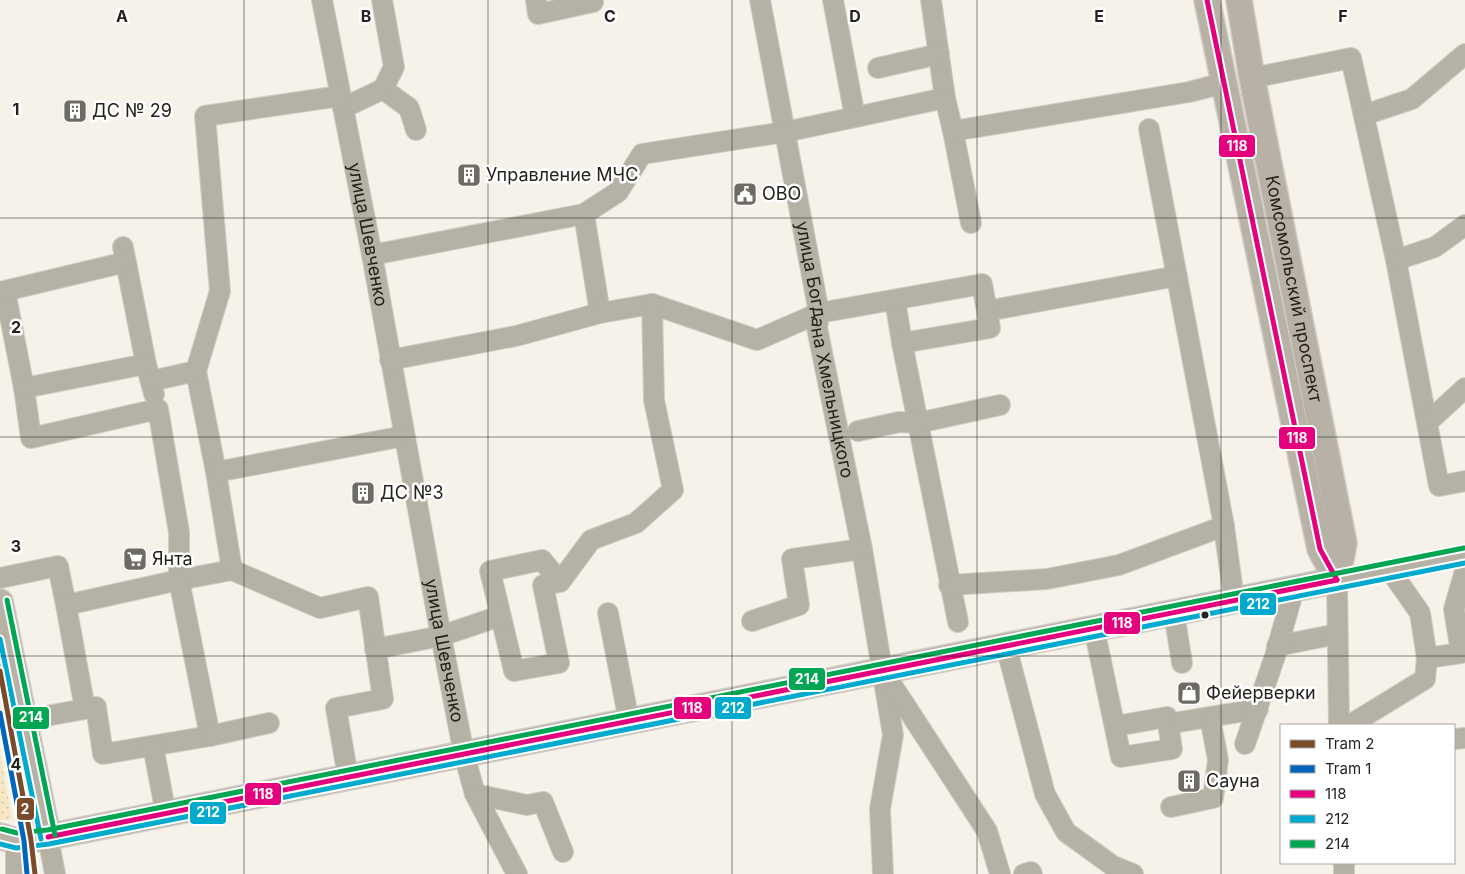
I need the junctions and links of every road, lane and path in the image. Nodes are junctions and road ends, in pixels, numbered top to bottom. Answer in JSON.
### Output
{"nodes":[{"id":1,"x":322,"y":0,"type":"edge"},
{"id":2,"x":382,"y":0,"type":"edge"},
{"id":3,"x":536,"y":0,"type":"edge"},
{"id":4,"x":592,"y":0,"type":"edge"},
{"id":5,"x":760,"y":0,"type":"edge"},
{"id":6,"x":833,"y":0,"type":"edge"},
{"id":7,"x":931,"y":0,"type":"edge"},
{"id":8,"x":1207,"y":0,"type":"edge"},
{"id":9,"x":1239,"y":0,"type":"edge"},
{"id":10,"x":939,"y":54,"type":"junction"},
{"id":11,"x":1465,"y":54,"type":"edge"},
{"id":12,"x":878,"y":68,"type":"dead end"},
{"id":13,"x":1252,"y":78,"type":"junction"},
{"id":14,"x":1224,"y":83,"type":"junction"},
{"id":15,"x":384,"y":90,"type":"junction"},
{"id":16,"x":945,"y":98,"type":"junction"},
{"id":17,"x":341,"y":102,"type":"junction"},
{"id":18,"x":1364,"y":115,"type":"junction"},
{"id":19,"x":855,"y":117,"type":"junction"},
{"id":20,"x":1149,"y":129,"type":"dead end"},
{"id":21,"x":416,"y":130,"type":"dead end"},
{"id":22,"x":953,"y":131,"type":"junction"},
{"id":23,"x":785,"y":132,"type":"junction"},
{"id":24,"x":584,"y":214,"type":"junction"},
{"id":25,"x":971,"y":223,"type":"dead end"},
{"id":26,"x":1465,"y":224,"type":"edge"},
{"id":27,"x":372,"y":255,"type":"junction"},
{"id":28,"x":1396,"y":260,"type":"junction"},
{"id":29,"x":1177,"y":276,"type":"junction"},
{"id":30,"x":2,"y":292,"type":"edge"},
{"id":31,"x":895,"y":300,"type":"junction"},
{"id":32,"x":652,"y":304,"type":"junction"},
{"id":33,"x":987,"y":311,"type":"junction"},
{"id":34,"x":819,"y":313,"type":"junction"},
{"id":35,"x":600,"y":314,"type":"junction"},
{"id":36,"x":902,"y":343,"type":"junction"},
{"id":37,"x":390,"y":360,"type":"junction"},
{"id":38,"x":196,"y":371,"type":"junction"},
{"id":39,"x":149,"y":372,"type":"junction"},
{"id":40,"x":24,"y":388,"type":"junction"},
{"id":41,"x":1465,"y":388,"type":"edge"},
{"id":42,"x":1000,"y":405,"type":"dead end"},
{"id":43,"x":158,"y":409,"type":"junction"},
{"id":44,"x":1428,"y":422,"type":"junction"},
{"id":45,"x":918,"y":423,"type":"junction"},
{"id":46,"x":858,"y":431,"type":"dead end"},
{"id":47,"x":404,"y":436,"type":"junction"},
{"id":48,"x":216,"y":472,"type":"junction"},
{"id":49,"x":1465,"y":481,"type":"edge"},
{"id":50,"x":1224,"y":526,"type":"junction"},
{"id":51,"x":862,"y":549,"type":"junction"},
{"id":52,"x":1465,"y":555,"type":"edge"},
{"id":53,"x":232,"y":570,"type":"junction"},
{"id":54,"x":1390,"y":570,"type":"junction"},
{"id":55,"x":1465,"y":571,"type":"edge"},
{"id":56,"x":0,"y":578,"type":"edge"},
{"id":57,"x":179,"y":580,"type":"junction"},
{"id":58,"x":1337,"y":580,"type":"junction"},
{"id":59,"x":560,"y":582,"type":"junction"},
{"id":60,"x":949,"y":585,"type":"junction"},
{"id":61,"x":1294,"y":589,"type":"junction"},
{"id":62,"x":1234,"y":600,"type":"junction"},
{"id":63,"x":0,"y":602,"type":"edge"},
{"id":64,"x":66,"y":605,"type":"junction"},
{"id":65,"x":608,"y":612,"type":"dead end"},
{"id":66,"x":1174,"y":612,"type":"junction"},
{"id":67,"x":500,"y":616,"type":"junction"},
{"id":68,"x":752,"y":621,"type":"dead end"},
{"id":69,"x":958,"y":622,"type":"dead end"},
{"id":70,"x":1094,"y":628,"type":"junction"},
{"id":71,"x":1337,"y":634,"type":"junction"},
{"id":72,"x":440,"y":636,"type":"junction"},
{"id":73,"x":1006,"y":646,"type":"junction"},
{"id":74,"x":1277,"y":646,"type":"junction"},
{"id":75,"x":375,"y":648,"type":"junction"},
{"id":76,"x":1426,"y":658,"type":"junction"},
{"id":77,"x":1182,"y":662,"type":"dead end"},
{"id":78,"x":882,"y":671,"type":"junction"},
{"id":79,"x":85,"y":709,"type":"junction"},
{"id":80,"x":1258,"y":709,"type":"junction"},
{"id":81,"x":1210,"y":717,"type":"junction"},
{"id":82,"x":24,"y":720,"type":"junction"},
{"id":83,"x":630,"y":721,"type":"junction"},
{"id":84,"x":1179,"y":722,"type":"dead end"},
{"id":85,"x":269,"y":723,"type":"dead end"},
{"id":86,"x":1339,"y":724,"type":"edge"},
{"id":87,"x":1352,"y":724,"type":"edge"},
{"id":88,"x":1116,"y":726,"type":"dead end"},
{"id":89,"x":210,"y":736,"type":"junction"},
{"id":90,"x":1245,"y":744,"type":"dead end"},
{"id":91,"x":153,"y":746,"type":"junction"},
{"id":92,"x":464,"y":754,"type":"junction"},
{"id":93,"x":348,"y":777,"type":"junction"},
{"id":94,"x":475,"y":794,"type":"junction"},
{"id":95,"x":1171,"y":807,"type":"dead end"},
{"id":96,"x":166,"y":814,"type":"junction"},
{"id":97,"x":48,"y":837,"type":"junction"},
{"id":98,"x":8,"y":839,"type":"edge"},
{"id":99,"x":563,"y":852,"type":"dead end"},
{"id":100,"x":16,"y":874,"type":"edge"},
{"id":101,"x":55,"y":874,"type":"edge"},
{"id":102,"x":517,"y":874,"type":"edge"},
{"id":103,"x":883,"y":874,"type":"edge"},
{"id":104,"x":1000,"y":874,"type":"edge"},
{"id":105,"x":1024,"y":874,"type":"edge"},
{"id":106,"x":1032,"y":874,"type":"edge"},
{"id":107,"x":1133,"y":874,"type":"edge"}],
"edges":[{"from":1,"to":17,"type":"street","name":"улица Шевченко"},
{"from":1,"to":92,"type":"street","name":"улица Шевченко"},
{"from":2,"to":15,"type":"street"},
{"from":3,"to":4,"type":"street"},
{"from":5,"to":23,"type":"street","name":"улица Богдана Хмельницкого"},
{"from":6,"to":19,"type":"street"},
{"from":7,"to":10,"type":"street"},
{"from":8,"to":14,"type":"main road","name":"Комсомольский проспект"},
{"from":9,"to":13,"type":"main road","name":"Комсомольский проспект"},
{"from":10,"to":12,"type":"street"},
{"from":10,"to":16,"type":"street"},
{"from":11,"to":18,"type":"street"},
{"from":13,"to":18,"type":"street"},
{"from":13,"to":58,"type":"main road","name":"Комсомольский проспект"},
{"from":14,"to":22,"type":"street"},
{"from":14,"to":58,"type":"main road","name":"Комсомольский проспект"},
{"from":15,"to":17,"type":"street"},
{"from":15,"to":21,"type":"street"},
{"from":16,"to":19,"type":"street"},
{"from":16,"to":22,"type":"street"},
{"from":17,"to":27,"type":"street","name":"улица Шевченко"},
{"from":17,"to":38,"type":"street"},
{"from":18,"to":28,"type":"street"},
{"from":19,"to":23,"type":"street"},
{"from":20,"to":29,"type":"street"},
{"from":22,"to":25,"type":"street"},
{"from":23,"to":24,"type":"street"},
{"from":23,"to":34,"type":"street","name":"улица Богдана Хмельницкого"},
{"from":24,"to":27,"type":"street"},
{"from":24,"to":35,"type":"street"},
{"from":26,"to":28,"type":"street"},
{"from":27,"to":37,"type":"street","name":"улица Шевченко"},
{"from":28,"to":44,"type":"street"},
{"from":29,"to":33,"type":"street"},
{"from":29,"to":50,"type":"street"},
{"from":30,"to":39,"type":"street"},
{"from":30,"to":40,"type":"street"},
{"from":31,"to":33,"type":"street"},
{"from":31,"to":34,"type":"street"},
{"from":31,"to":36,"type":"street"},
{"from":32,"to":34,"type":"street"},
{"from":32,"to":35,"type":"street"},
{"from":32,"to":59,"type":"street"},
{"from":33,"to":36,"type":"street"},
{"from":34,"to":51,"type":"street","name":"улица Богдана Хмельницкого"},
{"from":35,"to":37,"type":"street"},
{"from":36,"to":45,"type":"street"},
{"from":37,"to":47,"type":"street","name":"улица Шевченко"},
{"from":38,"to":39,"type":"street"},
{"from":38,"to":48,"type":"street"},
{"from":39,"to":40,"type":"street"},
{"from":39,"to":43,"type":"street"},
{"from":40,"to":43,"type":"street"},
{"from":41,"to":44,"type":"street"},
{"from":42,"to":45,"type":"street"},
{"from":43,"to":57,"type":"street"},
{"from":44,"to":49,"type":"street"},
{"from":45,"to":46,"type":"street"},
{"from":45,"to":60,"type":"street"},
{"from":47,"to":48,"type":"street"},
{"from":47,"to":72,"type":"street","name":"улица Шевченко"},
{"from":48,"to":53,"type":"street"},
{"from":50,"to":60,"type":"street"},
{"from":50,"to":62,"type":"street"},
{"from":51,"to":68,"type":"street"},
{"from":51,"to":78,"type":"street","name":"улица Богдана Хмельницкого"},
{"from":52,"to":54,"type":"street"},
{"from":53,"to":57,"type":"street"},
{"from":53,"to":75,"type":"street"},
{"from":54,"to":58,"type":"street"},
{"from":54,"to":76,"type":"street"},
{"from":55,"to":76,"type":"street"},
{"from":56,"to":64,"type":"street"},
{"from":57,"to":64,"type":"street"},
{"from":57,"to":89,"type":"street"},
{"from":58,"to":61,"type":"main road"},
{"from":58,"to":71,"type":"street"},
{"from":59,"to":67,"type":"street"},
{"from":59,"to":67,"type":"street"},
{"from":60,"to":69,"type":"street"},
{"from":61,"to":62,"type":"main road"},
{"from":61,"to":74,"type":"street"},
{"from":62,"to":66,"type":"main road"},
{"from":63,"to":82,"type":"main road"},
{"from":64,"to":79,"type":"street"},
{"from":65,"to":83,"type":"street"},
{"from":66,"to":70,"type":"main road"},
{"from":66,"to":77,"type":"street"},
{"from":67,"to":72,"type":"street"},
{"from":70,"to":73,"type":"main road"},
{"from":70,"to":88,"type":"street"},
{"from":71,"to":74,"type":"street"},
{"from":71,"to":86,"type":"street"},
{"from":72,"to":75,"type":"street"},
{"from":72,"to":92,"type":"street","name":"улица Шевченко"},
{"from":73,"to":78,"type":"main road"},
{"from":73,"to":107,"type":"street"},
{"from":74,"to":80,"type":"street"},
{"from":75,"to":93,"type":"street"},
{"from":76,"to":87,"type":"street"},
{"from":78,"to":83,"type":"main road"},
{"from":78,"to":103,"type":"street","name":"улица Богдана Хмельницкого"},
{"from":78,"to":104,"type":"street"},
{"from":79,"to":82,"type":"street"},
{"from":79,"to":91,"type":"street"},
{"from":80,"to":81,"type":"street"},
{"from":80,"to":90,"type":"street"},
{"from":81,"to":84,"type":"street"},
{"from":81,"to":95,"type":"street"},
{"from":82,"to":97,"type":"main road"},
{"from":83,"to":92,"type":"main road"},
{"from":85,"to":89,"type":"street"},
{"from":89,"to":91,"type":"street"},
{"from":91,"to":96,"type":"street"},
{"from":92,"to":93,"type":"main road"},
{"from":92,"to":94,"type":"street"},
{"from":93,"to":96,"type":"main road"},
{"from":94,"to":99,"type":"street"},
{"from":94,"to":102,"type":"street"},
{"from":96,"to":97,"type":"main road"},
{"from":97,"to":98,"type":"main road"},
{"from":97,"to":101,"type":"street"},
{"from":98,"to":100,"type":"street"},
{"from":105,"to":106,"type":"street"}]}
